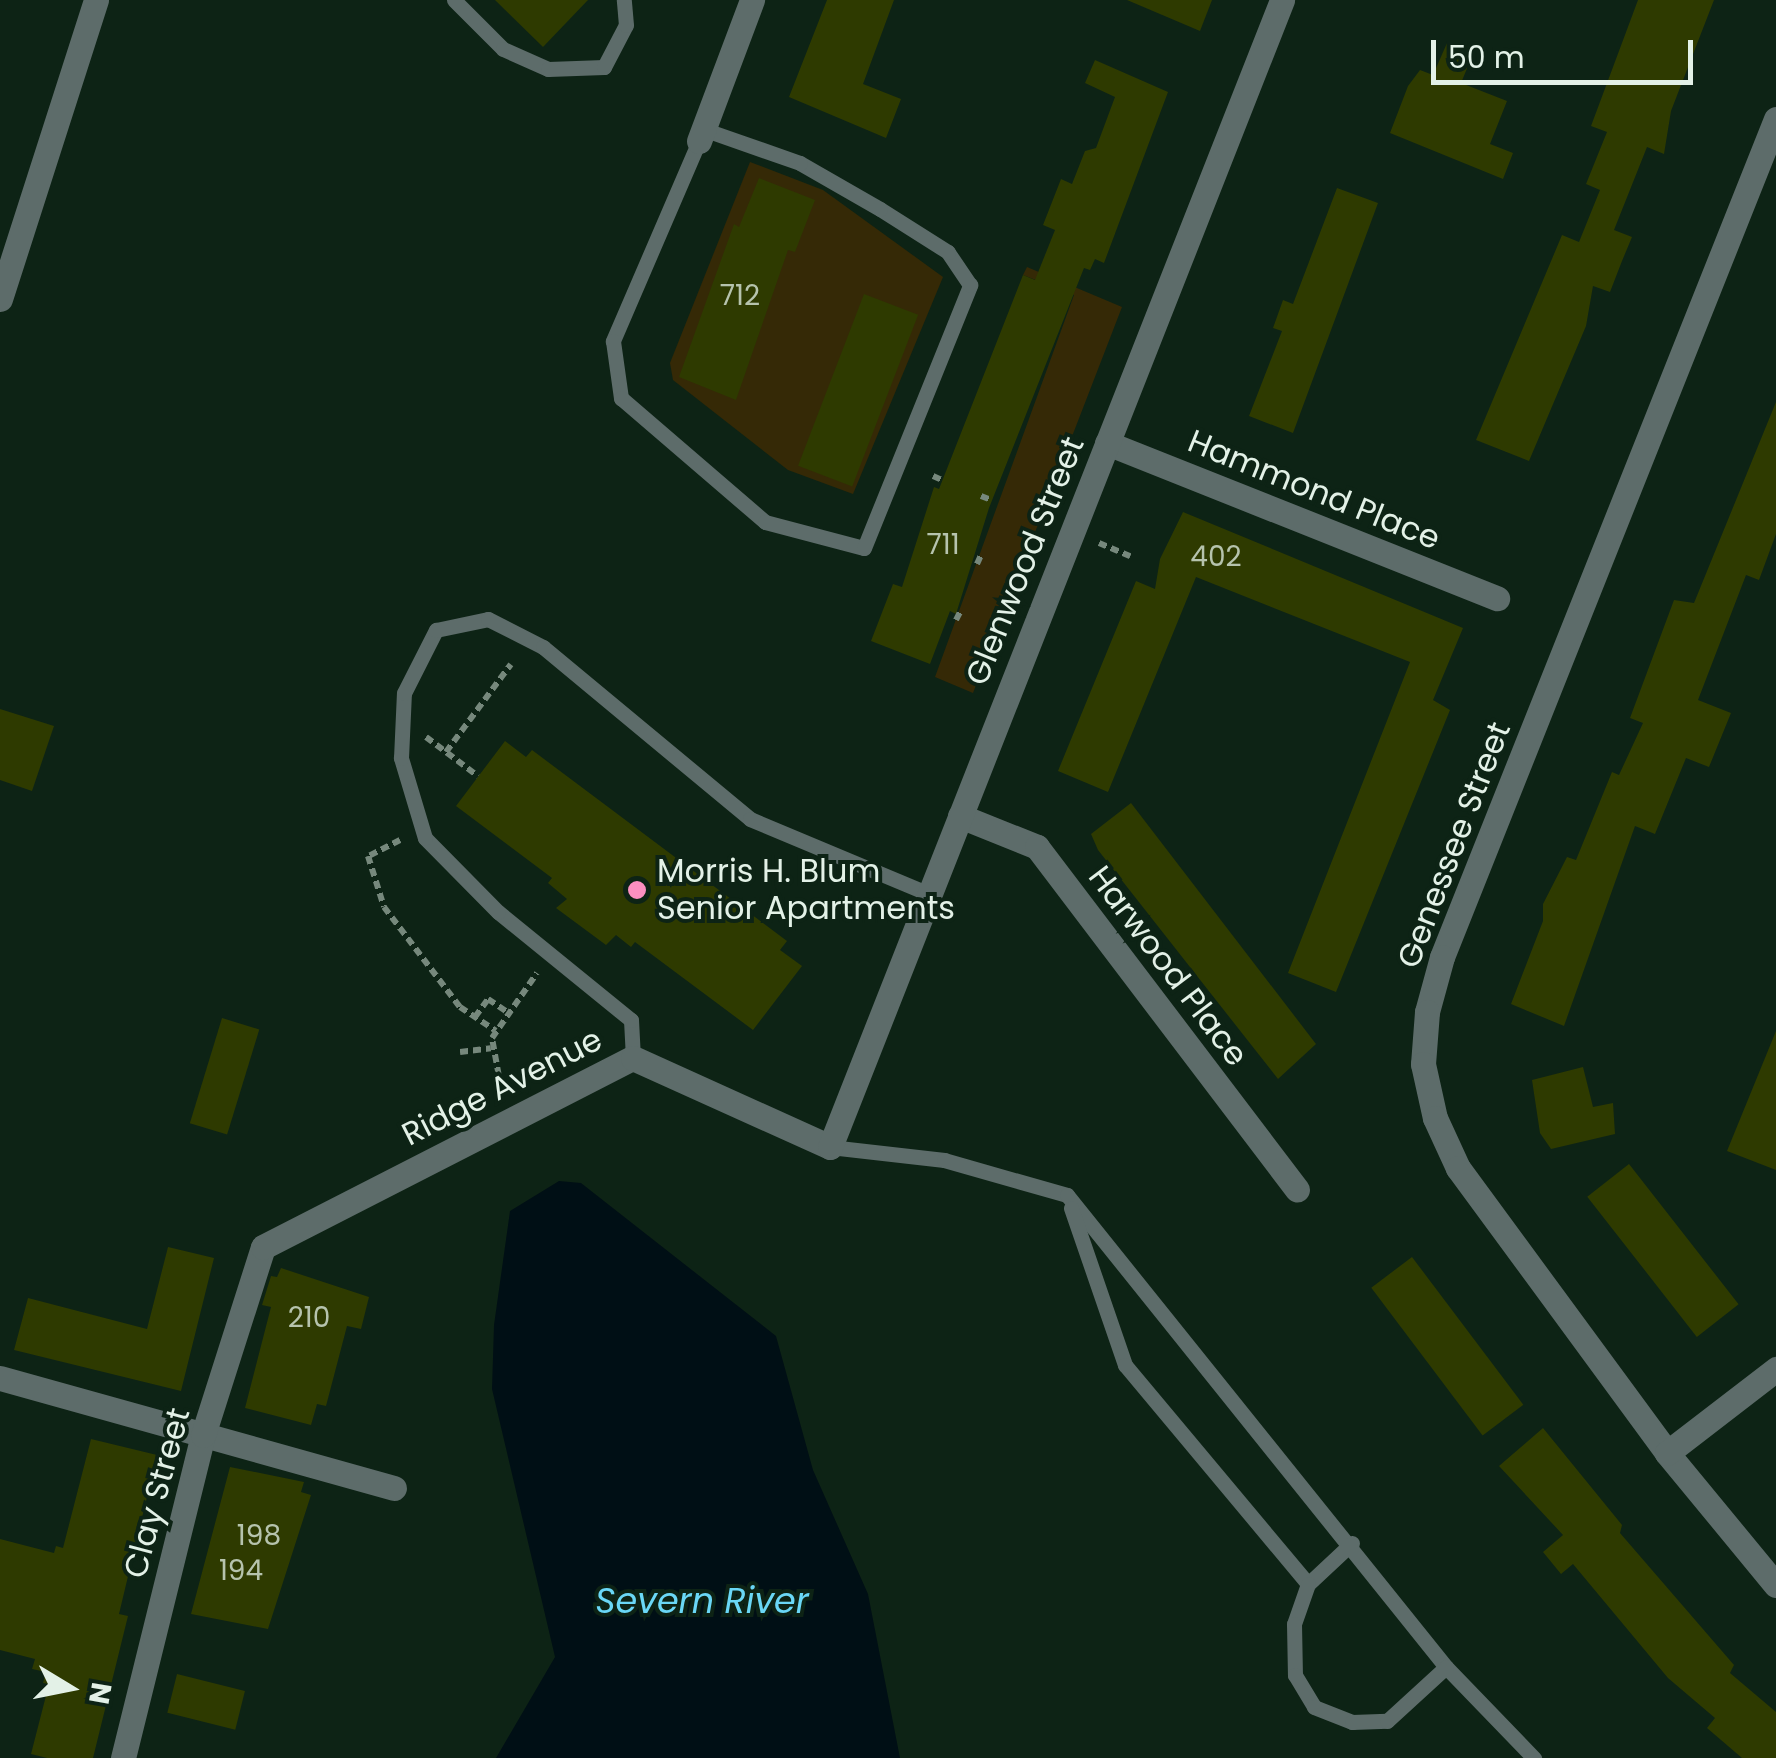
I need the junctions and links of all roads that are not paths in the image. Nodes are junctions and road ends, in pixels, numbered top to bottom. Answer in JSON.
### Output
{"nodes":[{"id":1,"x":96,"y":0,"type":"edge"},
{"id":2,"x":454,"y":0,"type":"edge"},
{"id":3,"x":624,"y":0,"type":"edge"},
{"id":4,"x":752,"y":0,"type":"edge"},
{"id":5,"x":1282,"y":0,"type":"edge"},
{"id":6,"x":1776,"y":119,"type":"edge"},
{"id":7,"x":701,"y":135,"type":"junction"},
{"id":8,"x":0,"y":299,"type":"edge"},
{"id":9,"x":1107,"y":443,"type":"junction"},
{"id":10,"x":1497,"y":598,"type":"dead end"},
{"id":11,"x":960,"y":816,"type":"junction"},
{"id":12,"x":929,"y":894,"type":"junction"},
{"id":13,"x":632,"y":1058,"type":"junction"},
{"id":14,"x":830,"y":1147,"type":"junction"},
{"id":15,"x":1297,"y":1190,"type":"dead end"},
{"id":16,"x":1066,"y":1195,"type":"junction"},
{"id":17,"x":263,"y":1247,"type":"joint"},
{"id":18,"x":1776,"y":1369,"type":"edge"},
{"id":19,"x":0,"y":1378,"type":"edge"},
{"id":20,"x":204,"y":1435,"type":"junction"},
{"id":21,"x":1668,"y":1453,"type":"junction"},
{"id":22,"x":394,"y":1488,"type":"dead end"},
{"id":23,"x":1352,"y":1543,"type":"junction"},
{"id":24,"x":1308,"y":1584,"type":"junction"},
{"id":25,"x":1776,"y":1585,"type":"edge"},
{"id":26,"x":1446,"y":1666,"type":"junction"},
{"id":27,"x":122,"y":1758,"type":"edge"},
{"id":28,"x":1534,"y":1758,"type":"edge"}],
"edges":[{"from":1,"to":8,"type":"street"},
{"from":2,"to":3,"type":"lane"},
{"from":4,"to":7,"type":"street"},
{"from":5,"to":9,"type":"street","name":"Glenwood Street"},
{"from":6,"to":21,"type":"street","name":"Genessee Street"},
{"from":7,"to":7,"type":"lane"},
{"from":9,"to":10,"type":"street","name":"Hammond Place"},
{"from":9,"to":11,"type":"street","name":"Glenwood Street"},
{"from":11,"to":12,"type":"street","name":"Glenwood Street"},
{"from":11,"to":15,"type":"street","name":"Harwood Place"},
{"from":12,"to":13,"type":"lane"},
{"from":12,"to":14,"type":"street","name":"Glenwood Street"},
{"from":13,"to":14,"type":"street","name":"Ridge Avenue"},
{"from":13,"to":17,"type":"street","name":"Ridge Avenue"},
{"from":14,"to":16,"type":"lane"},
{"from":16,"to":23,"type":"lane"},
{"from":16,"to":24,"type":"lane"},
{"from":17,"to":20,"type":"street","name":"Clay Street"},
{"from":18,"to":21,"type":"street"},
{"from":19,"to":20,"type":"street"},
{"from":20,"to":22,"type":"street"},
{"from":20,"to":27,"type":"street","name":"Clay Street"},
{"from":21,"to":25,"type":"street","name":"Genessee Street"},
{"from":23,"to":24,"type":"lane"},
{"from":23,"to":26,"type":"lane"},
{"from":24,"to":26,"type":"lane"},
{"from":26,"to":28,"type":"lane"}]}
